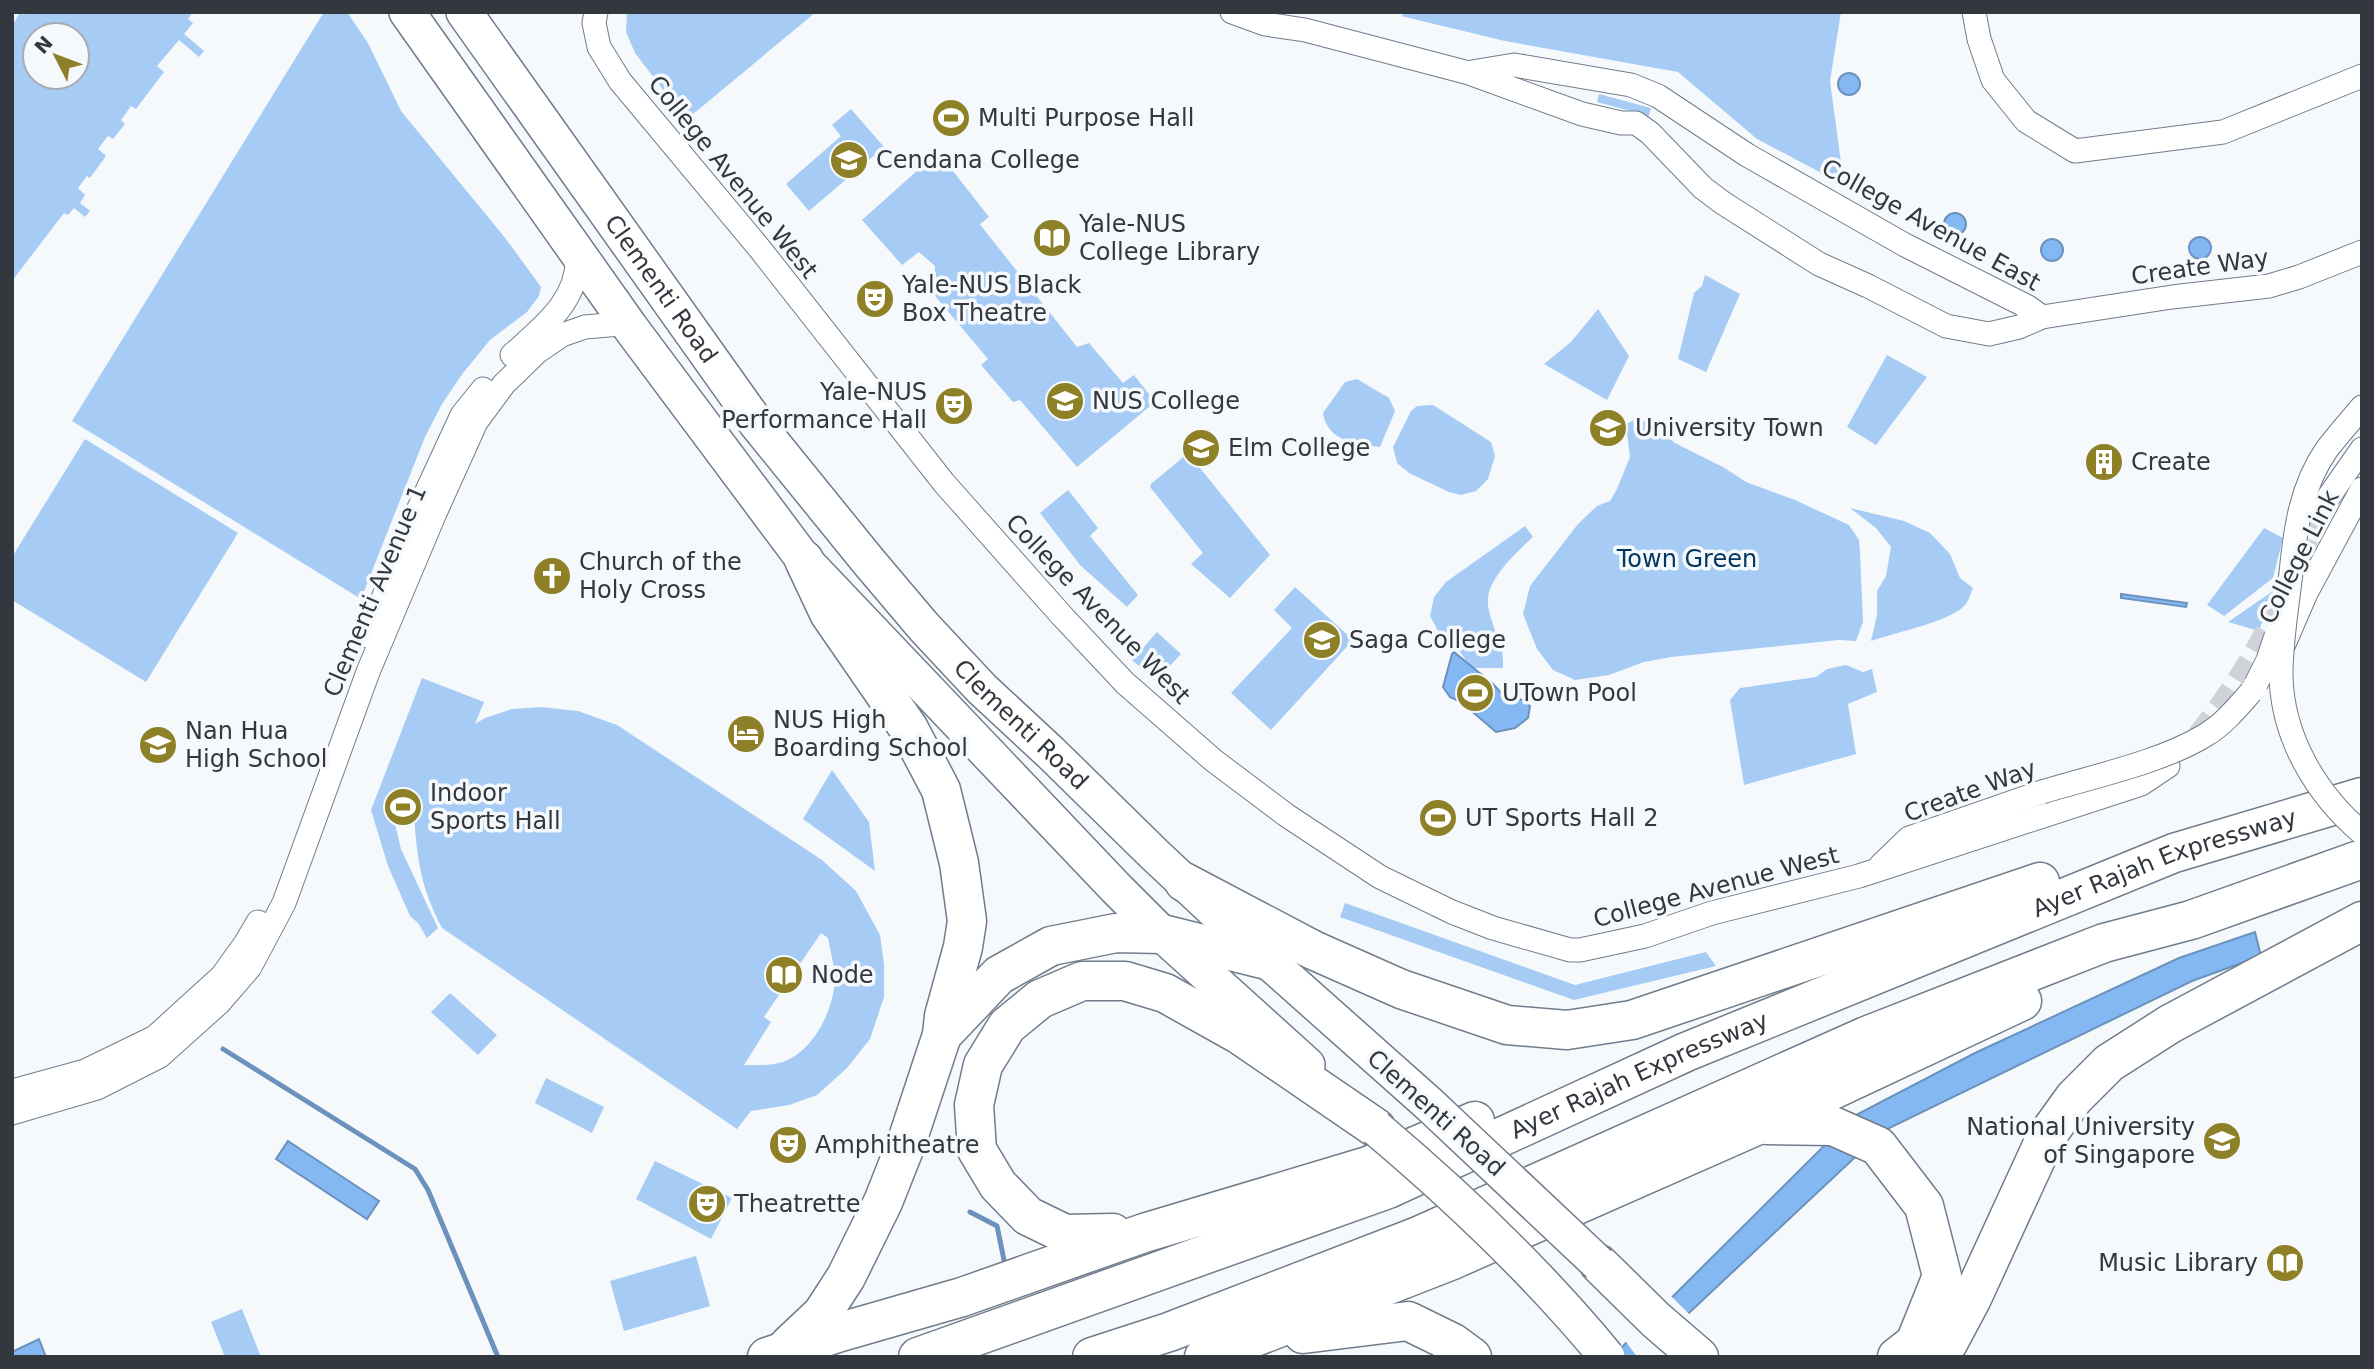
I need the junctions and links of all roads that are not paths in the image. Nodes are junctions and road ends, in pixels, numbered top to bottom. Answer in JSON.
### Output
{"nodes":[{"id":1,"x":407,"y":12,"type":"edge"},
{"id":2,"x":464,"y":12,"type":"edge"},
{"id":3,"x":596,"y":12,"type":"edge"},
{"id":4,"x":1232,"y":12,"type":"edge"},
{"id":5,"x":1974,"y":12,"type":"edge"},
{"id":6,"x":1469,"y":73,"type":"junction"},
{"id":7,"x":2362,"y":76,"type":"edge"},
{"id":8,"x":2362,"y":252,"type":"edge"},
{"id":9,"x":577,"y":253,"type":"junction"},
{"id":10,"x":2042,"y":317,"type":"junction"},
{"id":11,"x":630,"y":327,"type":"junction"},
{"id":12,"x":2362,"y":407,"type":"edge"},
{"id":13,"x":2362,"y":449,"type":"edge"},
{"id":14,"x":2362,"y":489,"type":"edge"},
{"id":15,"x":2318,"y":512,"type":"tunnel mouth"},
{"id":16,"x":804,"y":560,"type":"junction"},
{"id":17,"x":2291,"y":573,"type":"junction"},
{"id":18,"x":2283,"y":647,"type":"junction"},
{"id":19,"x":2168,"y":766,"type":"dead end"},
{"id":20,"x":2362,"y":797,"type":"edge"},
{"id":21,"x":308,"y":823,"type":"junction"},
{"id":22,"x":2362,"y":833,"type":"edge"},
{"id":23,"x":2174,"y":853,"type":"junction"},
{"id":24,"x":2362,"y":859,"type":"edge"},
{"id":25,"x":1876,"y":870,"type":"junction"},
{"id":26,"x":1184,"y":882,"type":"junction"},
{"id":27,"x":2191,"y":920,"type":"junction"},
{"id":28,"x":2362,"y":921,"type":"edge"},
{"id":29,"x":1162,"y":934,"type":"junction"},
{"id":30,"x":1267,"y":960,"type":"junction"},
{"id":31,"x":942,"y":1035,"type":"junction"},
{"id":32,"x":1686,"y":1052,"type":"junction"},
{"id":33,"x":12,"y":1091,"type":"edge"},
{"id":34,"x":43,"y":1093,"type":"junction"},
{"id":35,"x":12,"y":1113,"type":"edge"},
{"id":36,"x":1758,"y":1125,"type":"junction"},
{"id":37,"x":1376,"y":1128,"type":"junction"},
{"id":38,"x":1143,"y":1233,"type":"junction"},
{"id":39,"x":1599,"y":1264,"type":"junction"},
{"id":40,"x":1245,"y":1341,"type":"junction"},
{"id":41,"x":775,"y":1354,"type":"edge"},
{"id":42,"x":918,"y":1357,"type":"edge"},
{"id":43,"x":1092,"y":1357,"type":"edge"},
{"id":44,"x":1204,"y":1357,"type":"edge"},
{"id":45,"x":1472,"y":1357,"type":"edge"},
{"id":46,"x":1607,"y":1357,"type":"edge"},
{"id":47,"x":1671,"y":1357,"type":"edge"},
{"id":48,"x":1699,"y":1357,"type":"edge"},
{"id":49,"x":1897,"y":1357,"type":"edge"},
{"id":50,"x":1936,"y":1357,"type":"edge"}],
"edges":[{"from":1,"to":9,"type":"main road","name":"Clementi Road"},
{"from":2,"to":26,"type":"main road","name":"Clementi Road"},
{"from":3,"to":25,"type":"street","name":"College Avenue West"},
{"from":4,"to":6,"type":"street","name":"College Avenue East"},
{"from":5,"to":7,"type":"street"},
{"from":6,"to":10,"type":"street","name":"College Avenue East"},
{"from":6,"to":10,"type":"street","name":"College Avenue East"},
{"from":8,"to":10,"type":"street","name":"Create Way"},
{"from":9,"to":11,"type":"main road","name":"Clementi Road"},
{"from":9,"to":21,"type":"street","name":"Clementi Avenue 1"},
{"from":11,"to":16,"type":"main road","name":"Clementi Road"},
{"from":11,"to":21,"type":"street","name":"Clementi Avenue 1"},
{"from":12,"to":17,"type":"street","name":"College Link"},
{"from":13,"to":15,"type":"street"},
{"from":14,"to":18,"type":"street","name":"College Link"},
{"from":16,"to":29,"type":"main road","name":"Clementi Road"},
{"from":16,"to":31,"type":"highway"},
{"from":17,"to":18,"type":"street","name":"College Link","bridge":true},
{"from":17,"to":25,"type":"street","name":"Create Way","bridge":true},
{"from":18,"to":22,"type":"street","name":"College Link","bridge":true},
{"from":19,"to":25,"type":"street","name":"Create Way"},
{"from":20,"to":23,"type":"highway","name":"Ayer Rajah Expressway"},
{"from":21,"to":34,"type":"street","name":"Clementi Avenue 1"},
{"from":23,"to":26,"type":"highway"},
{"from":23,"to":32,"type":"highway","name":"Ayer Rajah Expressway"},
{"from":24,"to":27,"type":"highway"},
{"from":26,"to":30,"type":"main road","name":"Clementi Road"},
{"from":27,"to":36,"type":"highway"},
{"from":27,"to":43,"type":"highway"},
{"from":28,"to":50,"type":"highway"},
{"from":29,"to":30,"type":"highway"},
{"from":29,"to":31,"type":"highway"},
{"from":29,"to":37,"type":"main road","name":"Clementi Road"},
{"from":30,"to":39,"type":"main road","name":"Clementi Road","bridge":true},
{"from":31,"to":41,"type":"highway"},
{"from":32,"to":38,"type":"highway"},
{"from":32,"to":42,"type":"highway","name":"Ayer Rajah Expressway"},
{"from":33,"to":34,"type":"street","name":"Clementi Avenue 1"},
{"from":34,"to":35,"type":"street","name":"Clementi Avenue 1"},
{"from":36,"to":40,"type":"highway"},
{"from":36,"to":49,"type":"highway"},
{"from":37,"to":38,"type":"highway"},
{"from":37,"to":46,"type":"main road","name":"Clementi Road","bridge":true},
{"from":38,"to":41,"type":"highway"},
{"from":39,"to":47,"type":"main road","name":"Clementi Road"},
{"from":39,"to":48,"type":"highway"},
{"from":40,"to":44,"type":"highway"},
{"from":40,"to":45,"type":"highway"}]}
